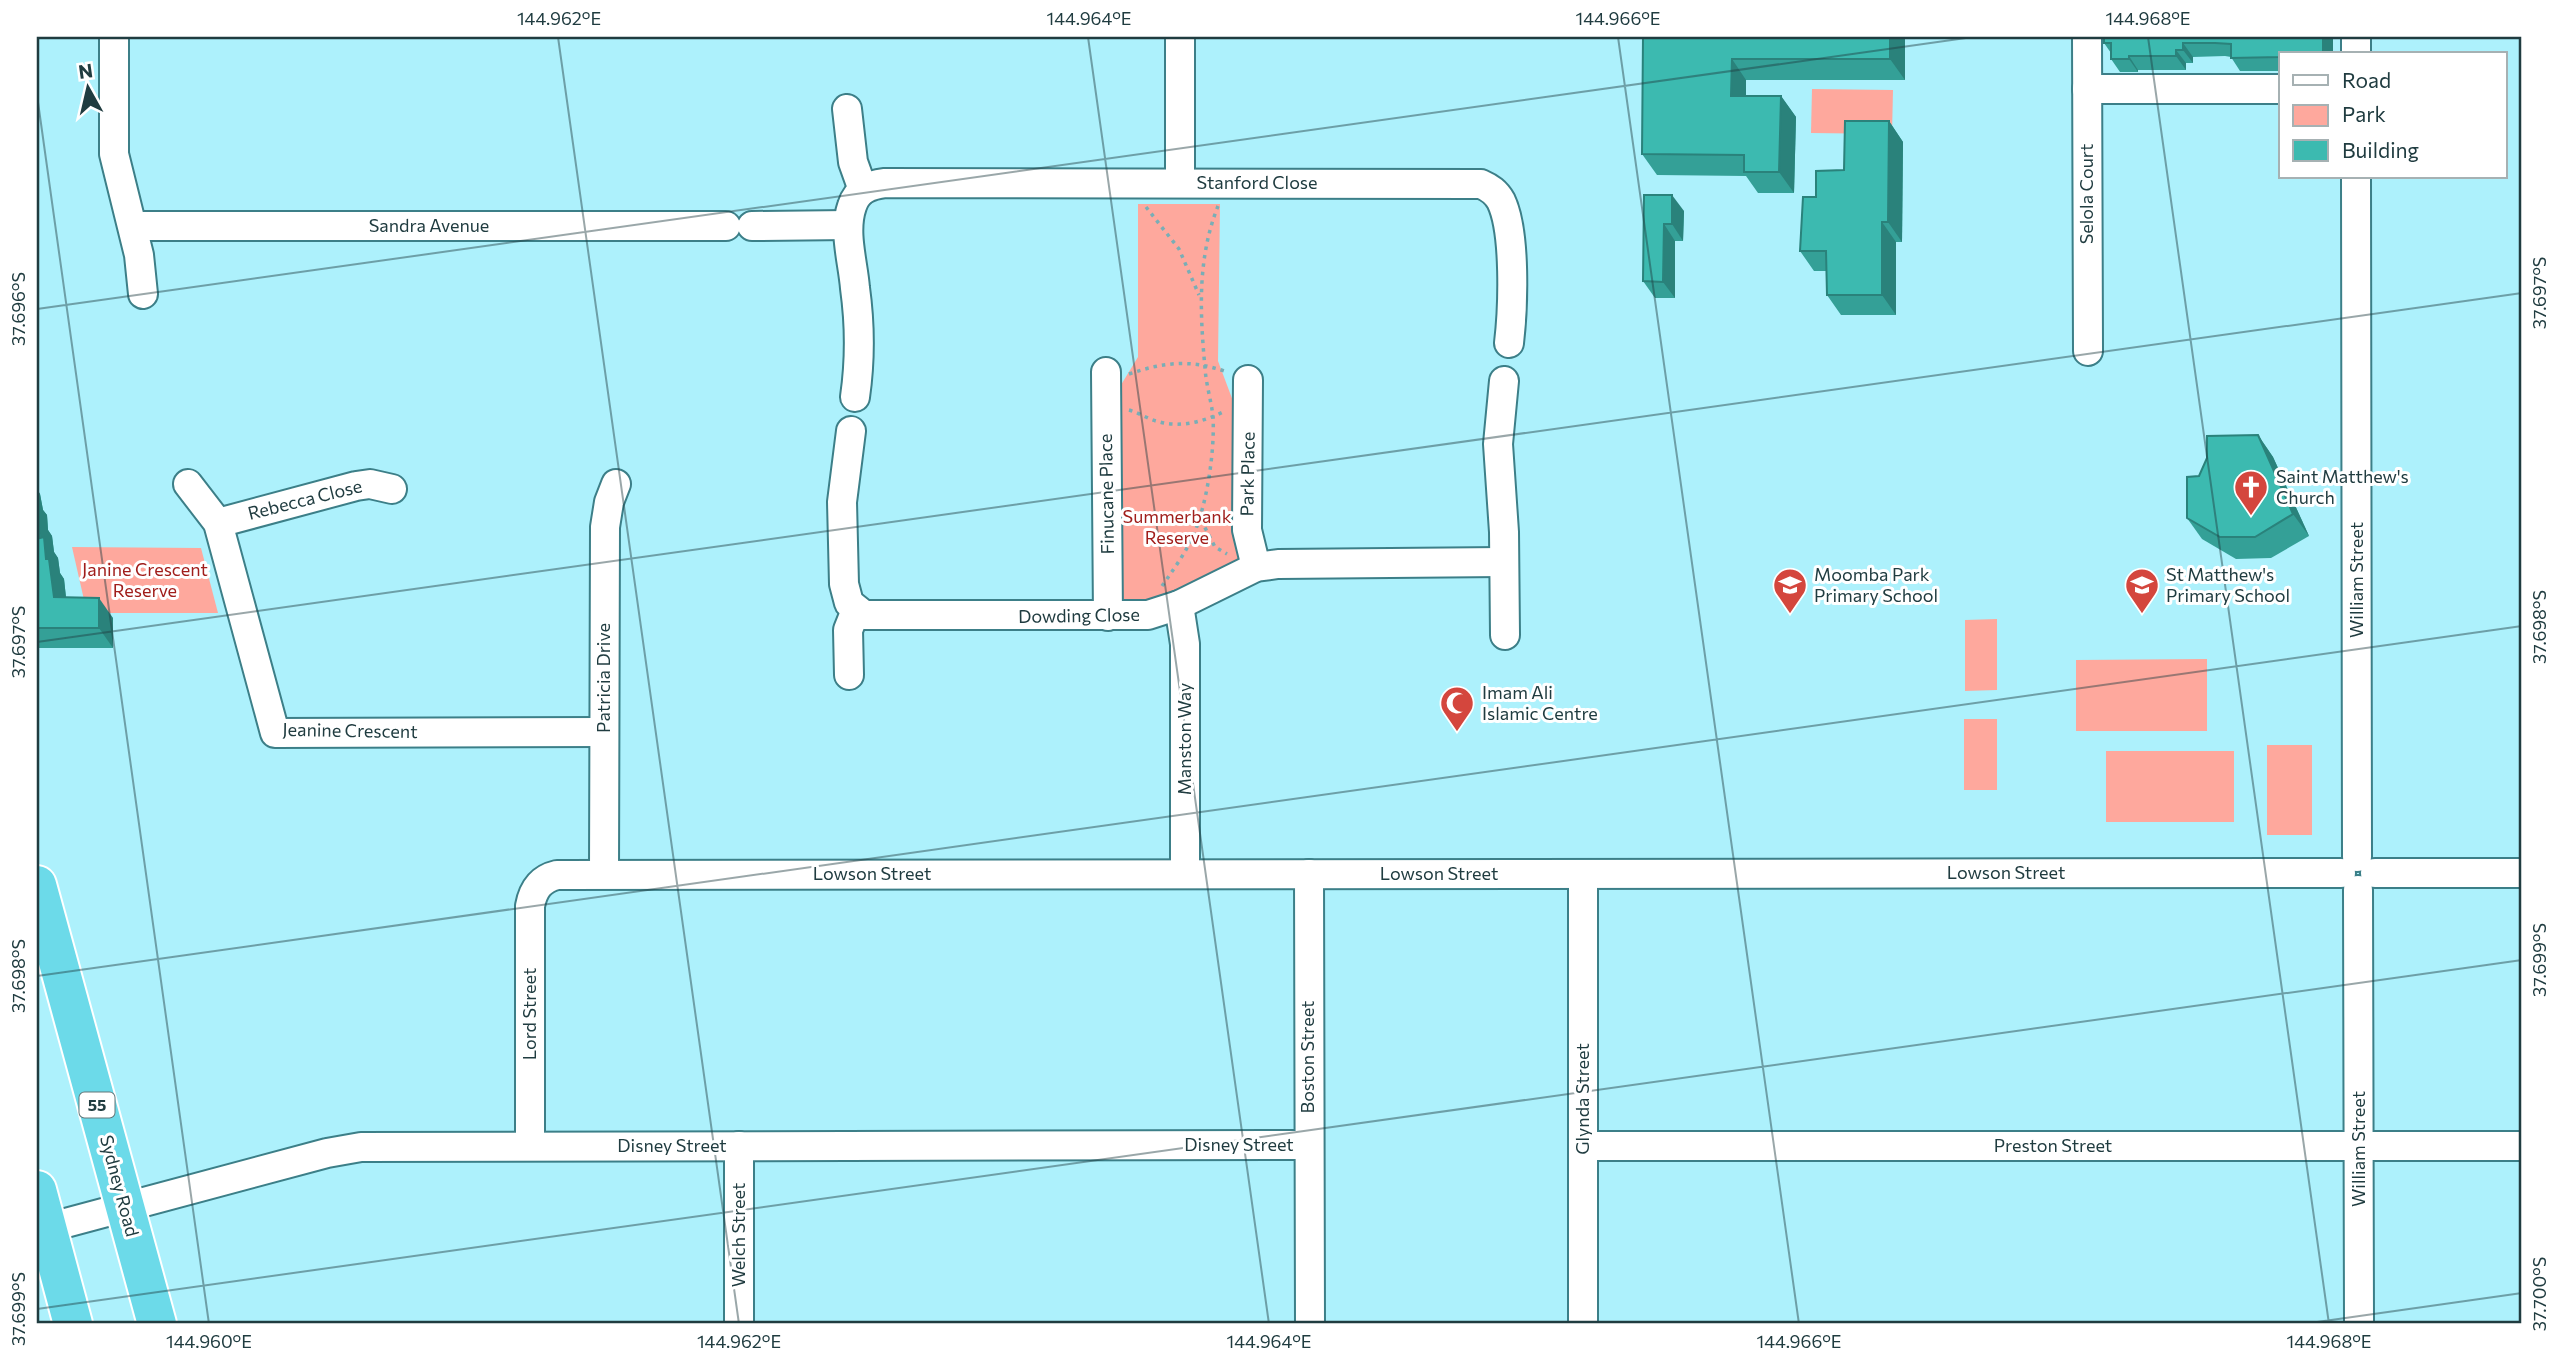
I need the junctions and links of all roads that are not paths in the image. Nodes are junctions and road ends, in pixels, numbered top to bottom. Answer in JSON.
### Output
{"nodes":[{"id":1,"x":114,"y":37,"type":"edge"},
{"id":2,"x":1180,"y":37,"type":"edge"},
{"id":3,"x":2087,"y":37,"type":"edge"},
{"id":4,"x":2087,"y":89,"type":"junction"},
{"id":5,"x":2279,"y":89,"type":"edge"},
{"id":6,"x":847,"y":109,"type":"dead end"},
{"id":7,"x":2357,"y":178,"type":"edge"},
{"id":8,"x":1180,"y":183,"type":"junction"},
{"id":9,"x":863,"y":190,"type":"junction"},
{"id":10,"x":848,"y":225,"type":"junction"},
{"id":11,"x":132,"y":226,"type":"junction"},
{"id":12,"x":143,"y":294,"type":"dead end"},
{"id":13,"x":1509,"y":343,"type":"dead end"},
{"id":14,"x":2088,"y":351,"type":"dead end"},
{"id":15,"x":1106,"y":375,"type":"road end"},
{"id":16,"x":1248,"y":380,"type":"road end"},
{"id":17,"x":1504,"y":382,"type":"dead end"},
{"id":18,"x":856,"y":397,"type":"dead end"},
{"id":19,"x":851,"y":431,"type":"dead end"},
{"id":20,"x":188,"y":484,"type":"dead end"},
{"id":21,"x":617,"y":484,"type":"dead end"},
{"id":22,"x":392,"y":489,"type":"dead end"},
{"id":23,"x":218,"y":523,"type":"junction"},
{"id":24,"x":1503,"y":562,"type":"junction"},
{"id":25,"x":1246,"y":563,"type":"junction"},
{"id":26,"x":1168,"y":600,"type":"junction"},
{"id":27,"x":856,"y":610,"type":"junction"},
{"id":28,"x":1108,"y":616,"type":"junction"},
{"id":29,"x":1506,"y":635,"type":"dead end"},
{"id":30,"x":849,"y":675,"type":"dead end"},
{"id":31,"x":604,"y":732,"type":"junction"},
{"id":32,"x":2358,"y":873,"type":"junction"},
{"id":33,"x":2522,"y":873,"type":"edge"},
{"id":34,"x":604,"y":874,"type":"junction"},
{"id":35,"x":1185,"y":874,"type":"junction"},
{"id":36,"x":1309,"y":874,"type":"junction"},
{"id":37,"x":1583,"y":875,"type":"junction"},
{"id":38,"x":539,"y":884,"type":"joint"},
{"id":39,"x":37,"y":885,"type":"edge"},
{"id":40,"x":1308,"y":1145,"type":"junction"},
{"id":41,"x":2360,"y":1145,"type":"junction"},
{"id":42,"x":530,"y":1146,"type":"junction"},
{"id":43,"x":739,"y":1146,"type":"junction"},
{"id":44,"x":1583,"y":1146,"type":"junction"},
{"id":45,"x":2522,"y":1146,"type":"edge"},
{"id":46,"x":37,"y":1190,"type":"edge"},
{"id":47,"x":125,"y":1208,"type":"junction"},
{"id":48,"x":47,"y":1228,"type":"junction"},
{"id":49,"x":74,"y":1324,"type":"edge"},
{"id":50,"x":157,"y":1324,"type":"edge"},
{"id":51,"x":739,"y":1324,"type":"edge"},
{"id":52,"x":1310,"y":1324,"type":"edge"},
{"id":53,"x":1583,"y":1324,"type":"edge"},
{"id":54,"x":2359,"y":1324,"type":"edge"}],
"edges":[{"from":1,"to":11,"type":"street"},
{"from":2,"to":8,"type":"street"},
{"from":3,"to":4,"type":"street","name":"Selola Court"},
{"from":4,"to":5,"type":"street"},
{"from":4,"to":14,"type":"street","name":"Selola Court"},
{"from":6,"to":9,"type":"street"},
{"from":7,"to":32,"type":"street","name":"William Street"},
{"from":8,"to":9,"type":"street","name":"Stanford Close"},
{"from":8,"to":13,"type":"street","name":"Stanford Close"},
{"from":9,"to":10,"type":"street"},
{"from":10,"to":11,"type":"street","name":"Sandra Avenue"},
{"from":10,"to":18,"type":"street"},
{"from":11,"to":12,"type":"street"},
{"from":15,"to":28,"type":"street","name":"Finucane Place"},
{"from":16,"to":25,"type":"street","name":"Park Place"},
{"from":17,"to":24,"type":"street"},
{"from":19,"to":27,"type":"street"},
{"from":20,"to":23,"type":"street","name":"Jeanine Crescent"},
{"from":21,"to":31,"type":"street","name":"Patricia Drive"},
{"from":22,"to":23,"type":"street","name":"Rebecca Close"},
{"from":23,"to":31,"type":"street","name":"Jeanine Crescent"},
{"from":24,"to":25,"type":"street","name":"Dowding Close"},
{"from":24,"to":29,"type":"street"},
{"from":25,"to":26,"type":"street","name":"Dowding Close"},
{"from":26,"to":28,"type":"street","name":"Dowding Close"},
{"from":26,"to":35,"type":"street","name":"Manston Way"},
{"from":27,"to":28,"type":"street","name":"Dowding Close"},
{"from":27,"to":30,"type":"street"},
{"from":31,"to":34,"type":"street","name":"Patricia Drive"},
{"from":32,"to":33,"type":"street","name":"Lowson Street"},
{"from":32,"to":37,"type":"street","name":"Lowson Street"},
{"from":32,"to":41,"type":"street","name":"William Street"},
{"from":34,"to":35,"type":"street","name":"Lowson Street"},
{"from":34,"to":38,"type":"street","name":"Lowson Street"},
{"from":35,"to":36,"type":"street","name":"Lowson Street"},
{"from":36,"to":37,"type":"street","name":"Lowson Street"},
{"from":36,"to":40,"type":"street","name":"Boston Street"},
{"from":37,"to":44,"type":"street","name":"Glynda Street"},
{"from":38,"to":42,"type":"street","name":"Lord Street"},
{"from":39,"to":47,"type":"highway","name":"Sydney Road","number":"55"},
{"from":40,"to":43,"type":"street","name":"Disney Street"},
{"from":40,"to":52,"type":"street","name":"Boston Street"},
{"from":41,"to":44,"type":"street","name":"Preston Street"},
{"from":41,"to":45,"type":"street","name":"Preston Street"},
{"from":41,"to":54,"type":"street","name":"William Street"},
{"from":42,"to":43,"type":"street","name":"Disney Street"},
{"from":42,"to":47,"type":"street","name":"Disney Street"},
{"from":43,"to":51,"type":"street","name":"Welch Street"},
{"from":44,"to":53,"type":"street","name":"Glynda Street"},
{"from":46,"to":48,"type":"highway"},
{"from":47,"to":48,"type":"street","name":"Disney Street"},
{"from":47,"to":50,"type":"highway","name":"Sydney Road","number":"55"},
{"from":48,"to":49,"type":"highway"}]}
